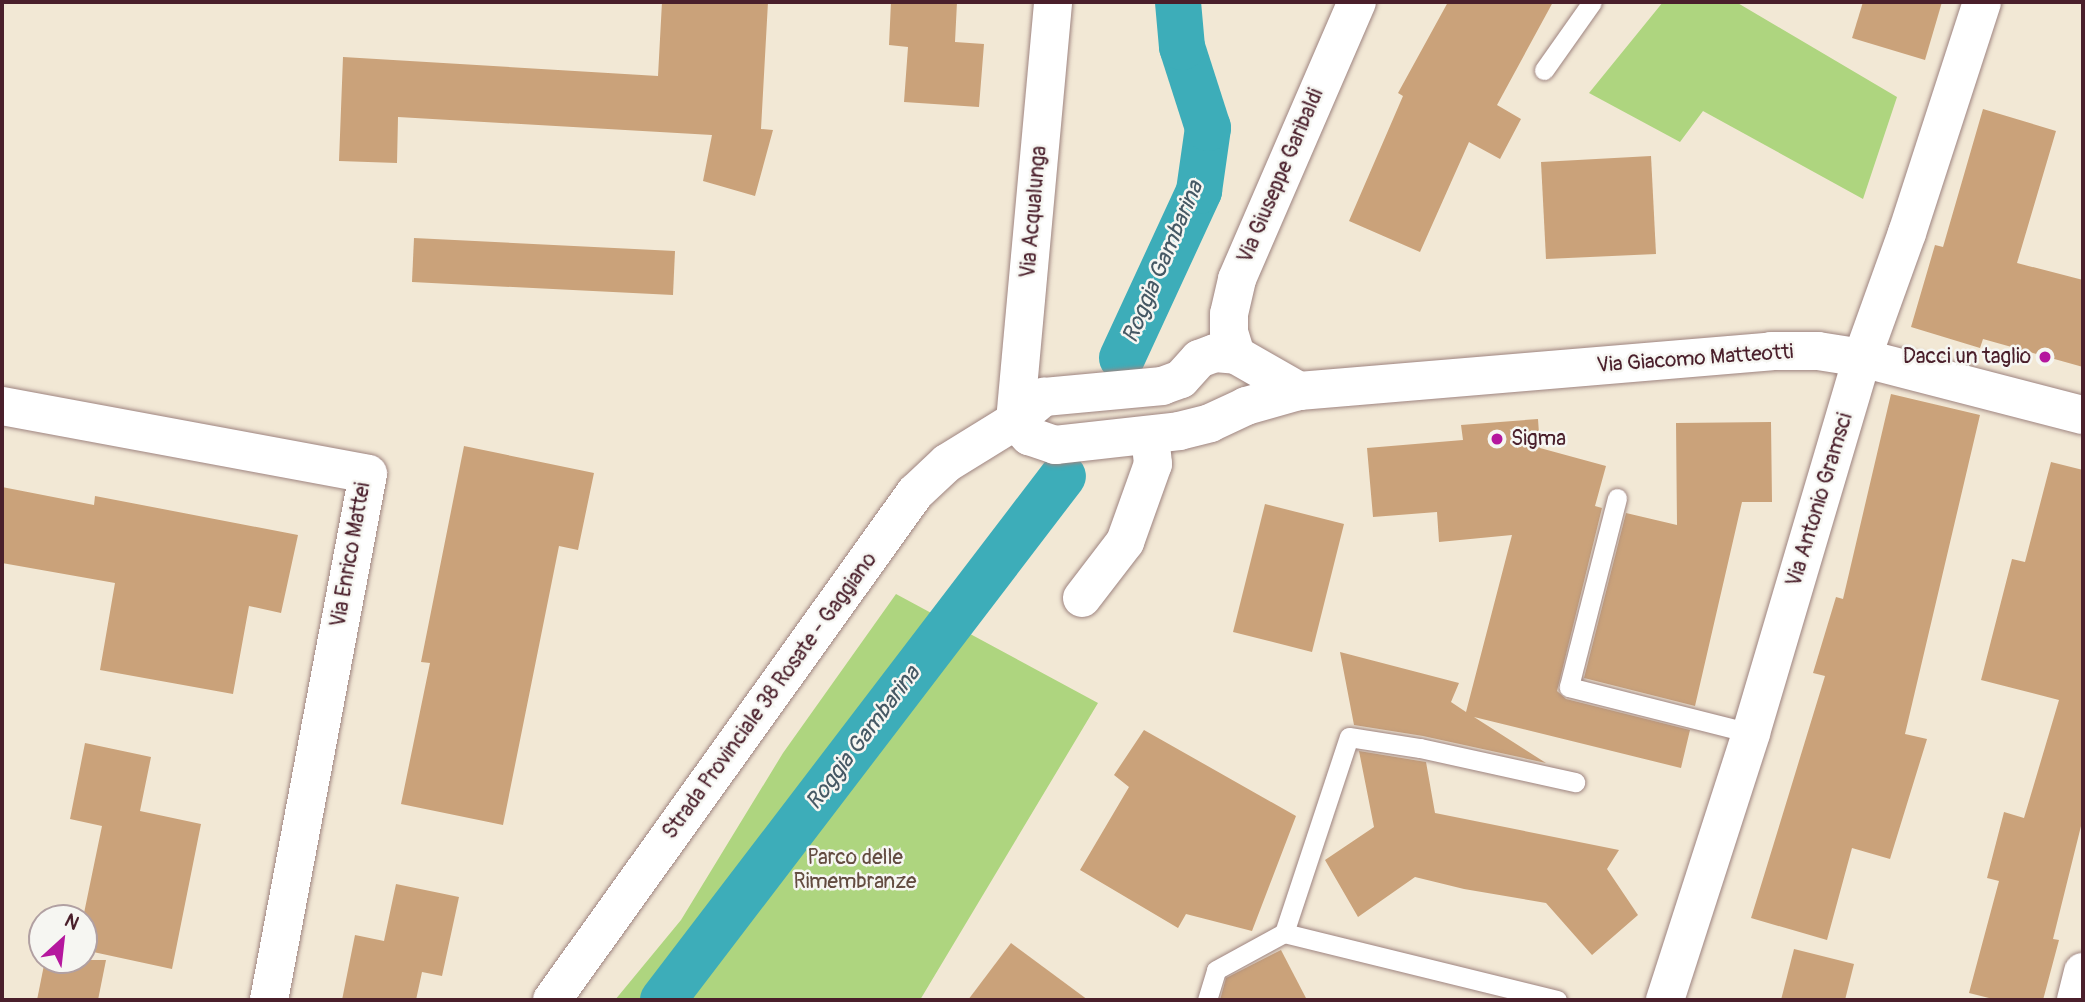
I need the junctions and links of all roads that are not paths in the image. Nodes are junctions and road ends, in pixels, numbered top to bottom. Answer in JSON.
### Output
{"nodes":[{"id":1,"x":1053,"y":2,"type":"edge"},
{"id":2,"x":1357,"y":2,"type":"edge"},
{"id":3,"x":1592,"y":2,"type":"edge"},
{"id":4,"x":1982,"y":2,"type":"edge"},
{"id":5,"x":1544,"y":70,"type":"dead end"},
{"id":6,"x":1862,"y":358,"type":"junction"},
{"id":7,"x":1243,"y":360,"type":"junction"},
{"id":8,"x":1299,"y":391,"type":"junction"},
{"id":9,"x":1247,"y":405,"type":"junction"},
{"id":10,"x":2,"y":406,"type":"edge"},
{"id":11,"x":2083,"y":415,"type":"edge"},
{"id":12,"x":1015,"y":421,"type":"junction"},
{"id":13,"x":1150,"y":435,"type":"junction"},
{"id":14,"x":1617,"y":498,"type":"dead end"},
{"id":15,"x":1082,"y":598,"type":"dead end"},
{"id":16,"x":1751,"y":733,"type":"junction"},
{"id":17,"x":1575,"y":782,"type":"dead end"},
{"id":18,"x":1284,"y":933,"type":"junction"},
{"id":19,"x":2083,"y":972,"type":"edge"},
{"id":20,"x":269,"y":1000,"type":"edge"},
{"id":21,"x":552,"y":1000,"type":"edge"},
{"id":22,"x":1207,"y":1000,"type":"edge"},
{"id":23,"x":1557,"y":1000,"type":"edge"},
{"id":24,"x":1665,"y":1000,"type":"edge"},
{"id":25,"x":2076,"y":1000,"type":"edge"}],
"edges":[{"from":1,"to":12,"type":"street","name":"Via Acqualunga"},
{"from":2,"to":7,"type":"street","name":"Via Giuseppe Garibaldi"},
{"from":3,"to":5,"type":"lane"},
{"from":4,"to":6,"type":"street","name":"Via Antonio Gramsci"},
{"from":6,"to":8,"type":"street","name":"Via Giacomo Matteotti"},
{"from":6,"to":11,"type":"street","name":"Via Giacomo Matteotti"},
{"from":6,"to":16,"type":"street","name":"Via Antonio Gramsci"},
{"from":7,"to":8,"type":"street"},
{"from":7,"to":9,"type":"street","name":"Via Giuseppe Garibaldi"},
{"from":7,"to":12,"type":"street","name":"Strada Provinciale 38 Rosate - Gaggiano"},
{"from":8,"to":9,"type":"street","name":"Via Giacomo Matteotti"},
{"from":9,"to":13,"type":"street","name":"Via Giacomo Matteotti"},
{"from":10,"to":20,"type":"street","name":"Via Enrico Mattei"},
{"from":12,"to":13,"type":"street","name":"Via Giacomo Matteotti"},
{"from":12,"to":21,"type":"street","name":"Strada Provinciale 38 Rosate - Gaggiano"},
{"from":13,"to":15,"type":"street"},
{"from":14,"to":16,"type":"lane"},
{"from":16,"to":24,"type":"street","name":"Via Antonio Gramsci"},
{"from":17,"to":18,"type":"lane"},
{"from":18,"to":22,"type":"lane"},
{"from":18,"to":23,"type":"lane"},
{"from":19,"to":25,"type":"street"}]}
